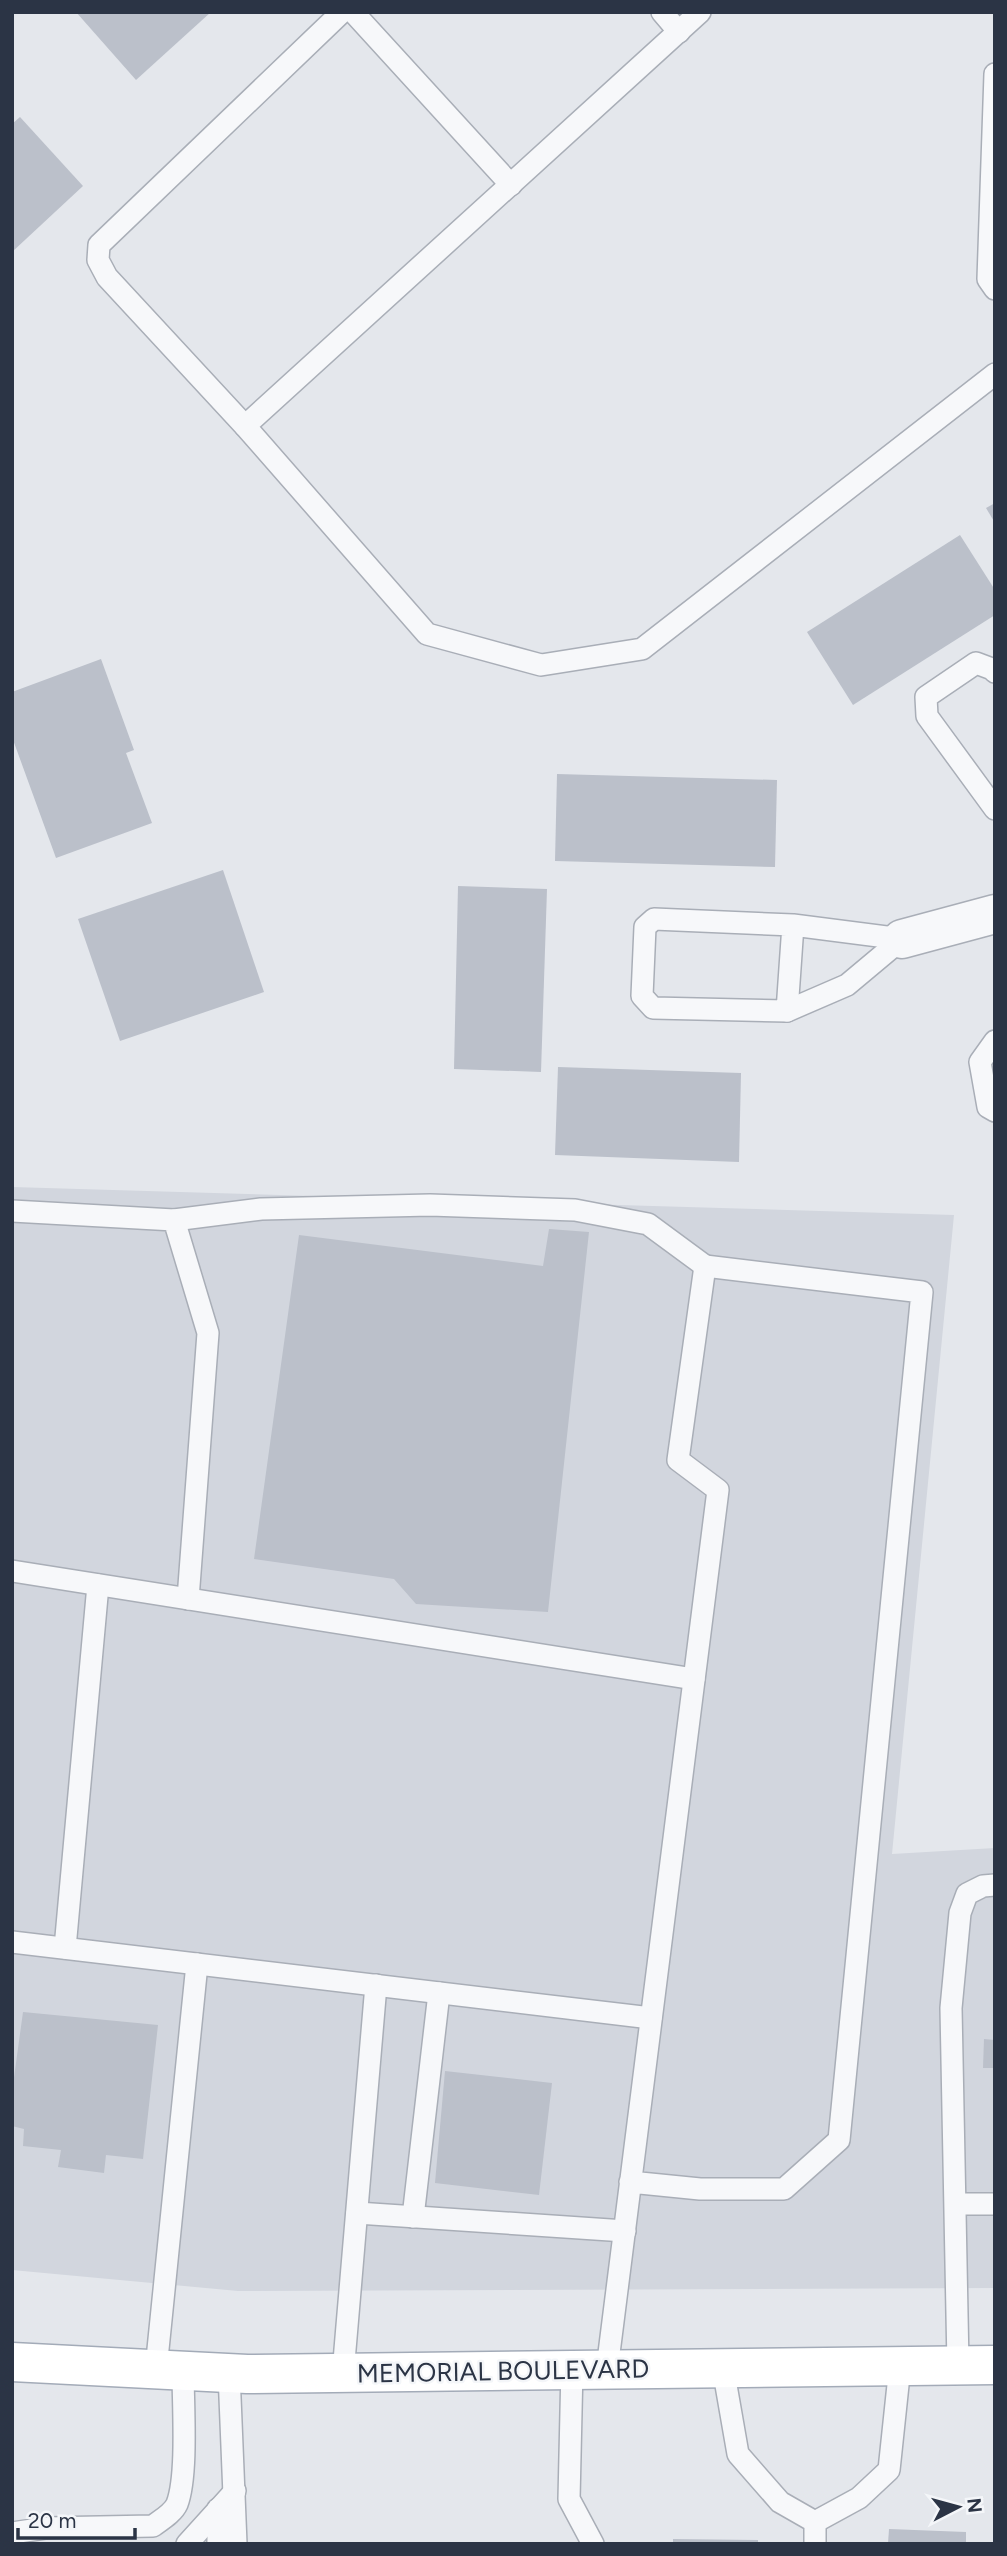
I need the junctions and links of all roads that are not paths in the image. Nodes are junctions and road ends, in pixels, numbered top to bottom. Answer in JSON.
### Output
{"nodes":[{"id":1,"x":342,"y":12,"type":"edge"},
{"id":2,"x":353,"y":12,"type":"edge"},
{"id":3,"x":662,"y":12,"type":"edge"},
{"id":4,"x":701,"y":12,"type":"edge"},
{"id":5,"x":679,"y":32,"type":"junction"},
{"id":6,"x":995,"y":74,"type":"edge"},
{"id":7,"x":511,"y":185,"type":"junction"},
{"id":8,"x":995,"y":289,"type":"edge"},
{"id":9,"x":995,"y":373,"type":"edge"},
{"id":10,"x":245,"y":426,"type":"junction"},
{"id":11,"x":995,"y":672,"type":"edge"},
{"id":12,"x":995,"y":810,"type":"edge"},
{"id":13,"x":995,"y":914,"type":"edge"},
{"id":14,"x":793,"y":925,"type":"junction"},
{"id":15,"x":902,"y":939,"type":"junction"},
{"id":16,"x":787,"y":1011,"type":"junction"},
{"id":17,"x":995,"y":1041,"type":"edge"},
{"id":18,"x":995,"y":1111,"type":"edge"},
{"id":19,"x":12,"y":1211,"type":"edge"},
{"id":20,"x":174,"y":1220,"type":"junction"},
{"id":21,"x":705,"y":1266,"type":"junction"},
{"id":22,"x":12,"y":1571,"type":"edge"},
{"id":23,"x":98,"y":1584,"type":"junction"},
{"id":24,"x":188,"y":1599,"type":"junction"},
{"id":25,"x":694,"y":1679,"type":"junction"},
{"id":26,"x":995,"y":1885,"type":"edge"},
{"id":27,"x":12,"y":1942,"type":"edge"},
{"id":28,"x":65,"y":1948,"type":"junction"},
{"id":29,"x":197,"y":1964,"type":"junction"},
{"id":30,"x":376,"y":1985,"type":"junction"},
{"id":31,"x":439,"y":1993,"type":"junction"},
{"id":32,"x":651,"y":2018,"type":"junction"},
{"id":33,"x":631,"y":2182,"type":"junction"},
{"id":34,"x":995,"y":2203,"type":"edge"},
{"id":35,"x":956,"y":2204,"type":"junction"},
{"id":36,"x":357,"y":2213,"type":"junction"},
{"id":37,"x":418,"y":2218,"type":"junction"},
{"id":38,"x":625,"y":2231,"type":"junction"},
{"id":39,"x":12,"y":2362,"type":"edge"},
{"id":40,"x":976,"y":2365,"type":"edge"},
{"id":41,"x":900,"y":2366,"type":"junction"},
{"id":42,"x":723,"y":2368,"type":"junction"},
{"id":43,"x":589,"y":2369,"type":"junction"},
{"id":44,"x":170,"y":2370,"type":"junction"},
{"id":45,"x":229,"y":2373,"type":"junction"},
{"id":46,"x":343,"y":2373,"type":"junction"},
{"id":47,"x":234,"y":2491,"type":"junction"},
{"id":48,"x":218,"y":2509,"type":"junction"},
{"id":49,"x":815,"y":2522,"type":"junction"},
{"id":50,"x":12,"y":2533,"type":"edge"},
{"id":51,"x":157,"y":2535,"type":"edge"},
{"id":52,"x":196,"y":2539,"type":"edge"},
{"id":53,"x":218,"y":2544,"type":"edge"},
{"id":54,"x":236,"y":2544,"type":"edge"},
{"id":55,"x":593,"y":2544,"type":"edge"},
{"id":56,"x":816,"y":2544,"type":"edge"}],
"edges":[{"from":1,"to":10,"type":"lane"},
{"from":2,"to":7,"type":"lane"},
{"from":3,"to":5,"type":"lane"},
{"from":4,"to":5,"type":"lane"},
{"from":5,"to":7,"type":"lane"},
{"from":6,"to":8,"type":"lane"},
{"from":7,"to":10,"type":"lane"},
{"from":9,"to":10,"type":"lane"},
{"from":11,"to":12,"type":"lane"},
{"from":13,"to":15,"type":"street"},
{"from":14,"to":15,"type":"lane"},
{"from":14,"to":16,"type":"lane"},
{"from":14,"to":16,"type":"lane"},
{"from":15,"to":16,"type":"lane"},
{"from":17,"to":18,"type":"lane"},
{"from":19,"to":20,"type":"lane"},
{"from":20,"to":21,"type":"lane"},
{"from":20,"to":24,"type":"lane"},
{"from":21,"to":25,"type":"lane"},
{"from":21,"to":33,"type":"lane"},
{"from":22,"to":23,"type":"lane"},
{"from":23,"to":24,"type":"lane"},
{"from":23,"to":28,"type":"lane"},
{"from":24,"to":25,"type":"lane"},
{"from":25,"to":32,"type":"lane"},
{"from":26,"to":35,"type":"lane"},
{"from":27,"to":28,"type":"lane"},
{"from":28,"to":29,"type":"lane"},
{"from":29,"to":30,"type":"lane"},
{"from":29,"to":44,"type":"lane"},
{"from":30,"to":31,"type":"lane"},
{"from":30,"to":36,"type":"lane"},
{"from":31,"to":32,"type":"lane"},
{"from":31,"to":37,"type":"lane"},
{"from":32,"to":33,"type":"lane"},
{"from":33,"to":38,"type":"lane"},
{"from":34,"to":35,"type":"lane"},
{"from":35,"to":40,"type":"lane"},
{"from":36,"to":37,"type":"lane"},
{"from":36,"to":46,"type":"lane"},
{"from":37,"to":38,"type":"lane"},
{"from":38,"to":43,"type":"lane"},
{"from":39,"to":44,"type":"main road","name":"MEMORIAL BOULEVARD"},
{"from":40,"to":41,"type":"main road","name":"MEMORIAL BOULEVARD"},
{"from":41,"to":42,"type":"main road","name":"MEMORIAL BOULEVARD"},
{"from":41,"to":49,"type":"lane"},
{"from":42,"to":43,"type":"main road","name":"MEMORIAL BOULEVARD"},
{"from":42,"to":49,"type":"lane"},
{"from":43,"to":46,"type":"main road","name":"MEMORIAL BOULEVARD"},
{"from":43,"to":55,"type":"lane"},
{"from":44,"to":45,"type":"main road","name":"MEMORIAL BOULEVARD"},
{"from":44,"to":51,"type":"lane"},
{"from":45,"to":46,"type":"main road","name":"MEMORIAL BOULEVARD"},
{"from":45,"to":47,"type":"lane"},
{"from":47,"to":48,"type":"lane"},
{"from":47,"to":54,"type":"lane"},
{"from":48,"to":52,"type":"lane"},
{"from":48,"to":53,"type":"lane"},
{"from":49,"to":56,"type":"lane"},
{"from":50,"to":51,"type":"lane"}]}
